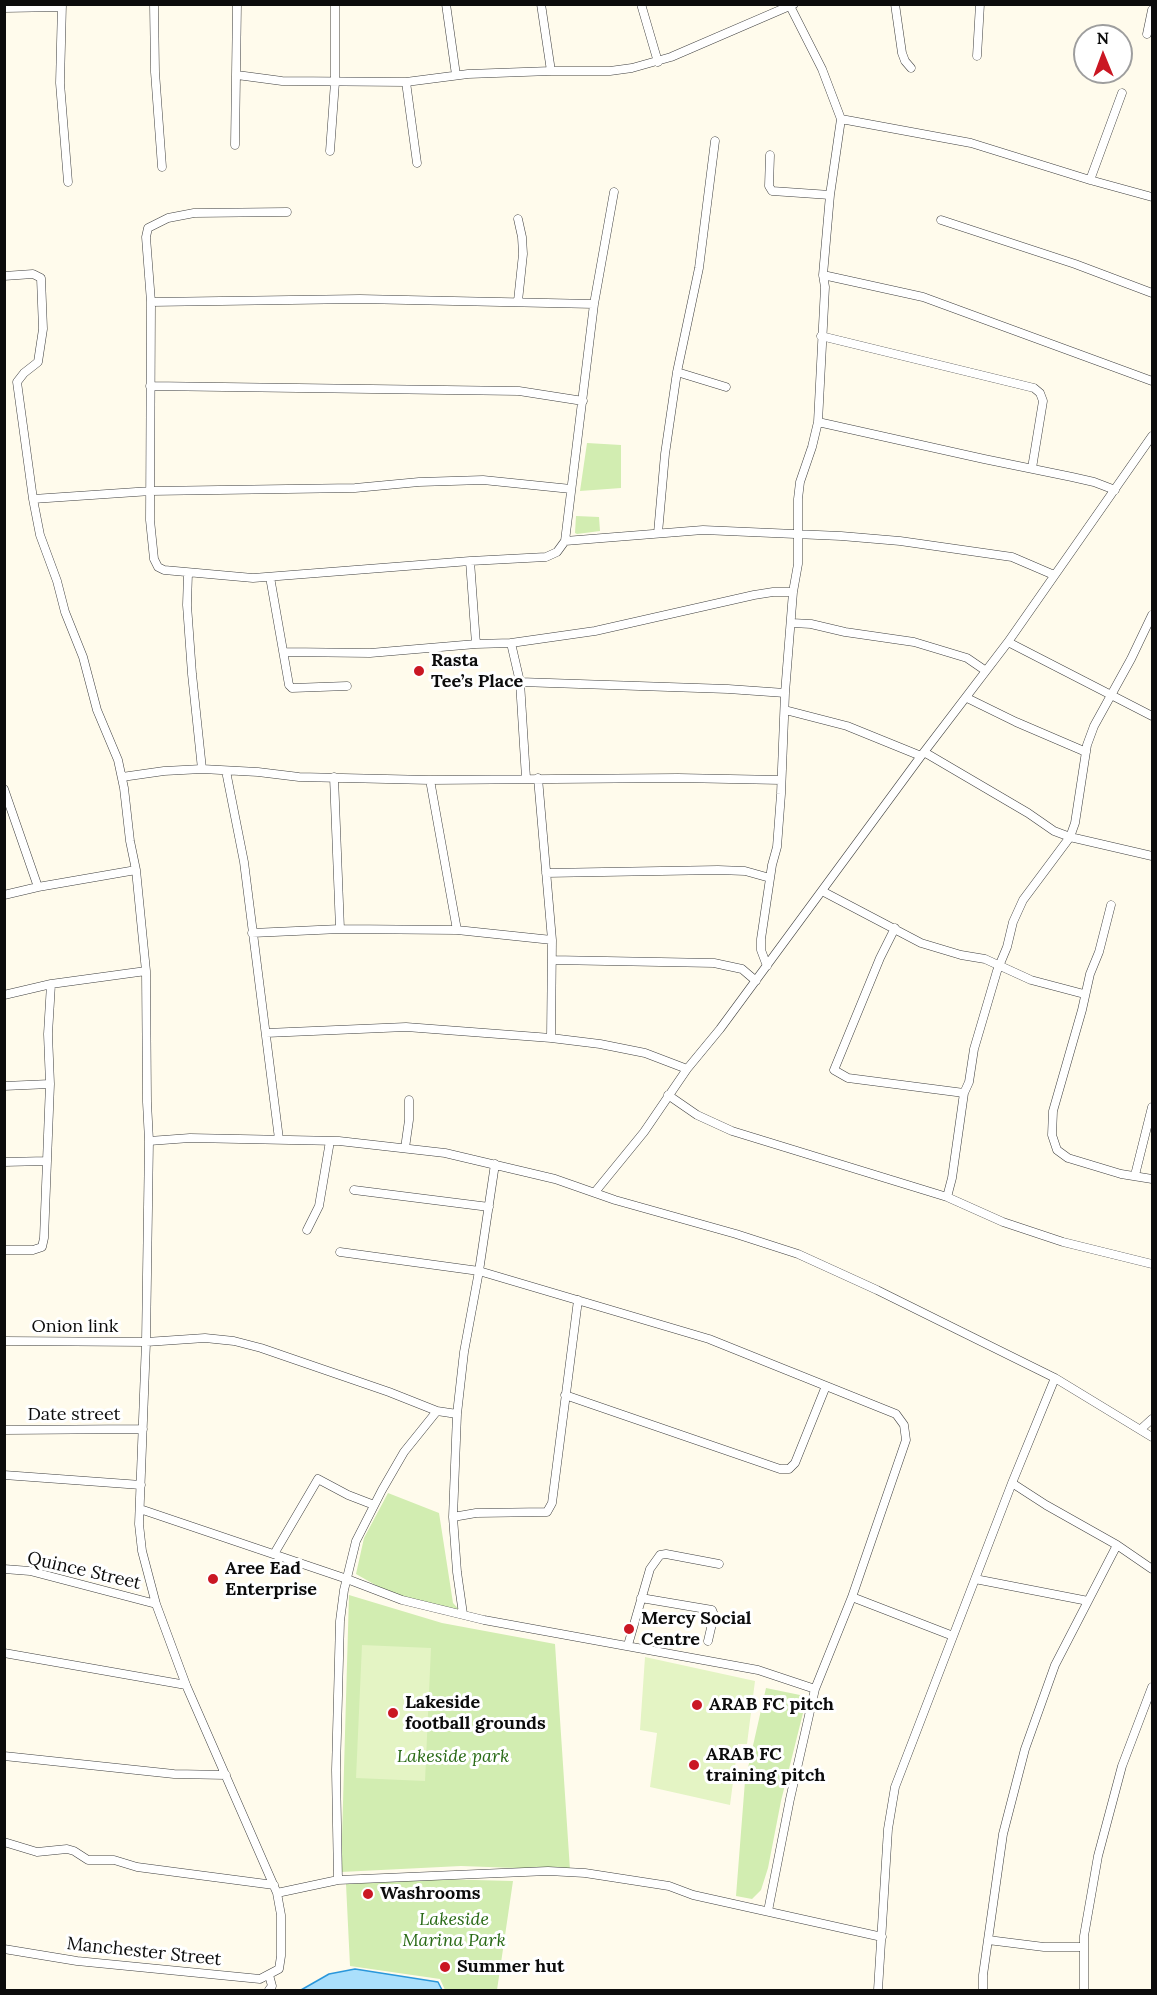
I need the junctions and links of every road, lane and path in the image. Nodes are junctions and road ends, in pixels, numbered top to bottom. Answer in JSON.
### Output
{"nodes":[{"id":1,"x":154,"y":4,"type":"edge"},
{"id":2,"x":237,"y":4,"type":"edge"},
{"id":3,"x":335,"y":4,"type":"edge"},
{"id":4,"x":446,"y":4,"type":"edge"},
{"id":5,"x":541,"y":4,"type":"edge"},
{"id":6,"x":641,"y":4,"type":"edge"},
{"id":7,"x":895,"y":4,"type":"edge"},
{"id":8,"x":980,"y":4,"type":"edge"},
{"id":9,"x":792,"y":5,"type":"edge"},
{"id":10,"x":62,"y":6,"type":"edge"},
{"id":11,"x":4,"y":8,"type":"edge"},
{"id":12,"x":1152,"y":10,"type":"edge"},
{"id":13,"x":1147,"y":34,"type":"dead end"},
{"id":14,"x":977,"y":56,"type":"dead end"},
{"id":15,"x":658,"y":62,"type":"junction"},
{"id":16,"x":912,"y":68,"type":"dead end"},
{"id":17,"x":551,"y":71,"type":"junction"},
{"id":18,"x":237,"y":75,"type":"junction"},
{"id":19,"x":456,"y":75,"type":"junction"},
{"id":20,"x":335,"y":82,"type":"junction"},
{"id":21,"x":406,"y":82,"type":"junction"},
{"id":22,"x":1122,"y":93,"type":"dead end"},
{"id":23,"x":840,"y":118,"type":"junction"},
{"id":24,"x":715,"y":141,"type":"dead end"},
{"id":25,"x":235,"y":145,"type":"dead end"},
{"id":26,"x":330,"y":151,"type":"dead end"},
{"id":27,"x":770,"y":155,"type":"dead end"},
{"id":28,"x":417,"y":163,"type":"dead end"},
{"id":29,"x":162,"y":167,"type":"dead end"},
{"id":30,"x":1090,"y":180,"type":"junction"},
{"id":31,"x":68,"y":182,"type":"dead end"},
{"id":32,"x":614,"y":192,"type":"dead end"},
{"id":33,"x":830,"y":195,"type":"junction"},
{"id":34,"x":1152,"y":197,"type":"edge"},
{"id":35,"x":287,"y":212,"type":"dead end"},
{"id":36,"x":518,"y":219,"type":"dead end"},
{"id":37,"x":941,"y":220,"type":"dead end"},
{"id":38,"x":823,"y":275,"type":"junction"},
{"id":39,"x":4,"y":276,"type":"edge"},
{"id":40,"x":1152,"y":293,"type":"edge"},
{"id":41,"x":518,"y":301,"type":"junction"},
{"id":42,"x":151,"y":302,"type":"junction"},
{"id":43,"x":594,"y":304,"type":"junction"},
{"id":44,"x":821,"y":336,"type":"junction"},
{"id":45,"x":677,"y":372,"type":"junction"},
{"id":46,"x":1152,"y":381,"type":"edge"},
{"id":47,"x":150,"y":386,"type":"junction"},
{"id":48,"x":726,"y":387,"type":"dead end"},
{"id":49,"x":583,"y":401,"type":"junction"},
{"id":50,"x":818,"y":422,"type":"junction"},
{"id":51,"x":1152,"y":436,"type":"edge"},
{"id":52,"x":1032,"y":468,"type":"junction"},
{"id":53,"x":571,"y":489,"type":"junction"},
{"id":54,"x":1115,"y":490,"type":"junction"},
{"id":55,"x":151,"y":491,"type":"junction"},
{"id":56,"x":33,"y":499,"type":"junction"},
{"id":57,"x":658,"y":533,"type":"junction"},
{"id":58,"x":797,"y":535,"type":"junction"},
{"id":59,"x":565,"y":541,"type":"junction"},
{"id":60,"x":470,"y":561,"type":"junction"},
{"id":61,"x":188,"y":573,"type":"junction"},
{"id":62,"x":1054,"y":575,"type":"junction"},
{"id":63,"x":270,"y":577,"type":"junction"},
{"id":64,"x":793,"y":592,"type":"junction"},
{"id":65,"x":1152,"y":615,"type":"edge"},
{"id":66,"x":792,"y":623,"type":"junction"},
{"id":67,"x":1008,"y":642,"type":"junction"},
{"id":68,"x":511,"y":643,"type":"junction"},
{"id":69,"x":476,"y":645,"type":"junction"},
{"id":70,"x":284,"y":652,"type":"junction"},
{"id":71,"x":986,"y":671,"type":"junction"},
{"id":72,"x":520,"y":682,"type":"junction"},
{"id":73,"x":347,"y":686,"type":"dead end"},
{"id":74,"x":785,"y":693,"type":"junction"},
{"id":75,"x":1112,"y":693,"type":"junction"},
{"id":76,"x":967,"y":698,"type":"junction"},
{"id":77,"x":785,"y":710,"type":"junction"},
{"id":78,"x":1152,"y":716,"type":"edge"},
{"id":79,"x":1086,"y":752,"type":"junction"},
{"id":80,"x":923,"y":754,"type":"junction"},
{"id":81,"x":202,"y":769,"type":"junction"},
{"id":82,"x":226,"y":771,"type":"junction"},
{"id":83,"x":122,"y":777,"type":"junction"},
{"id":84,"x":334,"y":777,"type":"junction"},
{"id":85,"x":526,"y":778,"type":"junction"},
{"id":86,"x":538,"y":778,"type":"junction"},
{"id":87,"x":430,"y":780,"type":"junction"},
{"id":88,"x":781,"y":780,"type":"junction"},
{"id":89,"x":4,"y":789,"type":"edge"},
{"id":90,"x":6,"y":800,"type":"edge"},
{"id":91,"x":1070,"y":837,"type":"junction"},
{"id":92,"x":1152,"y":856,"type":"edge"},
{"id":93,"x":136,"y":870,"type":"junction"},
{"id":94,"x":546,"y":873,"type":"junction"},
{"id":95,"x":770,"y":878,"type":"junction"},
{"id":96,"x":38,"y":887,"type":"junction"},
{"id":97,"x":822,"y":891,"type":"junction"},
{"id":98,"x":4,"y":895,"type":"edge"},
{"id":99,"x":1111,"y":905,"type":"dead end"},
{"id":100,"x":895,"y":928,"type":"junction"},
{"id":101,"x":340,"y":929,"type":"junction"},
{"id":102,"x":456,"y":930,"type":"junction"},
{"id":103,"x":252,"y":933,"type":"junction"},
{"id":104,"x":552,"y":940,"type":"junction"},
{"id":105,"x":552,"y":960,"type":"junction"},
{"id":106,"x":1000,"y":965,"type":"junction"},
{"id":107,"x":767,"y":966,"type":"junction"},
{"id":108,"x":146,"y":971,"type":"junction"},
{"id":109,"x":756,"y":981,"type":"junction"},
{"id":110,"x":51,"y":984,"type":"junction"},
{"id":111,"x":1084,"y":994,"type":"junction"},
{"id":112,"x":4,"y":995,"type":"edge"},
{"id":113,"x":266,"y":1033,"type":"junction"},
{"id":114,"x":551,"y":1038,"type":"junction"},
{"id":115,"x":687,"y":1069,"type":"junction"},
{"id":116,"x":50,"y":1084,"type":"junction"},
{"id":117,"x":4,"y":1086,"type":"edge"},
{"id":118,"x":964,"y":1093,"type":"junction"},
{"id":119,"x":668,"y":1095,"type":"junction"},
{"id":120,"x":409,"y":1100,"type":"dead end"},
{"id":121,"x":1152,"y":1107,"type":"edge"},
{"id":122,"x":279,"y":1139,"type":"junction"},
{"id":123,"x":149,"y":1141,"type":"junction"},
{"id":124,"x":330,"y":1141,"type":"junction"},
{"id":125,"x":405,"y":1148,"type":"junction"},
{"id":126,"x":47,"y":1161,"type":"junction"},
{"id":127,"x":4,"y":1162,"type":"edge"},
{"id":128,"x":495,"y":1164,"type":"junction"},
{"id":129,"x":1135,"y":1175,"type":"junction"},
{"id":130,"x":1152,"y":1179,"type":"edge"},
{"id":131,"x":354,"y":1190,"type":"dead end"},
{"id":132,"x":595,"y":1192,"type":"junction"},
{"id":133,"x":947,"y":1197,"type":"junction"},
{"id":134,"x":489,"y":1207,"type":"junction"},
{"id":135,"x":307,"y":1230,"type":"dead end"},
{"id":136,"x":4,"y":1250,"type":"edge"},
{"id":137,"x":340,"y":1252,"type":"dead end"},
{"id":138,"x":1152,"y":1264,"type":"edge"},
{"id":139,"x":479,"y":1270,"type":"junction"},
{"id":140,"x":578,"y":1300,"type":"junction"},
{"id":141,"x":4,"y":1341,"type":"edge"},
{"id":142,"x":146,"y":1342,"type":"junction"},
{"id":143,"x":1055,"y":1378,"type":"junction"},
{"id":144,"x":826,"y":1386,"type":"junction"},
{"id":145,"x":565,"y":1395,"type":"junction"},
{"id":146,"x":437,"y":1411,"type":"junction"},
{"id":147,"x":457,"y":1413,"type":"junction"},
{"id":148,"x":1152,"y":1419,"type":"edge"},
{"id":149,"x":143,"y":1429,"type":"junction"},
{"id":150,"x":1140,"y":1429,"type":"junction"},
{"id":151,"x":4,"y":1430,"type":"edge"},
{"id":152,"x":1152,"y":1437,"type":"edge"},
{"id":153,"x":4,"y":1475,"type":"edge"},
{"id":154,"x":1012,"y":1483,"type":"junction"},
{"id":155,"x":141,"y":1485,"type":"junction"},
{"id":156,"x":374,"y":1505,"type":"junction"},
{"id":157,"x":140,"y":1509,"type":"junction"},
{"id":158,"x":453,"y":1517,"type":"junction"},
{"id":159,"x":1116,"y":1545,"type":"junction"},
{"id":160,"x":274,"y":1554,"type":"junction"},
{"id":161,"x":718,"y":1564,"type":"dead end"},
{"id":162,"x":4,"y":1569,"type":"edge"},
{"id":163,"x":1152,"y":1569,"type":"edge"},
{"id":164,"x":347,"y":1579,"type":"junction"},
{"id":165,"x":975,"y":1579,"type":"junction"},
{"id":166,"x":852,"y":1597,"type":"junction"},
{"id":167,"x":641,"y":1598,"type":"junction"},
{"id":168,"x":1088,"y":1601,"type":"junction"},
{"id":169,"x":156,"y":1604,"type":"junction"},
{"id":170,"x":463,"y":1614,"type":"junction"},
{"id":171,"x":953,"y":1636,"type":"junction"},
{"id":172,"x":708,"y":1641,"type":"dead end"},
{"id":173,"x":628,"y":1646,"type":"junction"},
{"id":174,"x":4,"y":1653,"type":"edge"},
{"id":175,"x":186,"y":1685,"type":"junction"},
{"id":176,"x":1152,"y":1687,"type":"edge"},
{"id":177,"x":815,"y":1689,"type":"junction"},
{"id":178,"x":4,"y":1756,"type":"edge"},
{"id":179,"x":226,"y":1775,"type":"junction"},
{"id":180,"x":4,"y":1842,"type":"edge"},
{"id":181,"x":338,"y":1880,"type":"junction"},
{"id":182,"x":275,"y":1889,"type":"junction"},
{"id":183,"x":768,"y":1911,"type":"junction"},
{"id":184,"x":882,"y":1937,"type":"junction"},
{"id":185,"x":988,"y":1940,"type":"junction"},
{"id":186,"x":1084,"y":1947,"type":"junction"},
{"id":187,"x":4,"y":1949,"type":"edge"},
{"id":188,"x":269,"y":1975,"type":"junction"},
{"id":189,"x":269,"y":1990,"type":"edge"},
{"id":190,"x":878,"y":1990,"type":"edge"},
{"id":191,"x":983,"y":1990,"type":"edge"},
{"id":192,"x":1084,"y":1990,"type":"edge"}],
"edges":[{"from":1,"to":29,"type":"street"},
{"from":2,"to":18,"type":"street"},
{"from":3,"to":20,"type":"street"},
{"from":4,"to":19,"type":"street"},
{"from":5,"to":17,"type":"street"},
{"from":6,"to":15,"type":"street"},
{"from":7,"to":16,"type":"street"},
{"from":8,"to":14,"type":"street"},
{"from":9,"to":15,"type":"street"},
{"from":9,"to":23,"type":"street"},
{"from":10,"to":11,"type":"street"},
{"from":10,"to":31,"type":"street"},
{"from":12,"to":13,"type":"street"},
{"from":15,"to":17,"type":"street"},
{"from":17,"to":19,"type":"street"},
{"from":18,"to":20,"type":"street"},
{"from":18,"to":25,"type":"street"},
{"from":19,"to":21,"type":"street"},
{"from":20,"to":21,"type":"street"},
{"from":20,"to":26,"type":"street"},
{"from":21,"to":28,"type":"street"},
{"from":22,"to":30,"type":"street"},
{"from":23,"to":30,"type":"street"},
{"from":23,"to":33,"type":"street"},
{"from":24,"to":45,"type":"street"},
{"from":27,"to":33,"type":"street"},
{"from":30,"to":34,"type":"street"},
{"from":32,"to":43,"type":"street"},
{"from":33,"to":38,"type":"street"},
{"from":35,"to":42,"type":"street"},
{"from":36,"to":41,"type":"street"},
{"from":37,"to":40,"type":"street"},
{"from":38,"to":44,"type":"street"},
{"from":38,"to":46,"type":"street"},
{"from":39,"to":56,"type":"street"},
{"from":41,"to":42,"type":"street"},
{"from":41,"to":43,"type":"street"},
{"from":42,"to":47,"type":"street"},
{"from":43,"to":49,"type":"street"},
{"from":44,"to":50,"type":"street"},
{"from":44,"to":52,"type":"street"},
{"from":45,"to":48,"type":"street"},
{"from":45,"to":57,"type":"street"},
{"from":47,"to":49,"type":"street"},
{"from":47,"to":55,"type":"street"},
{"from":49,"to":53,"type":"street"},
{"from":50,"to":52,"type":"street"},
{"from":50,"to":58,"type":"street"},
{"from":51,"to":54,"type":"street"},
{"from":52,"to":54,"type":"street"},
{"from":53,"to":55,"type":"street"},
{"from":53,"to":59,"type":"street"},
{"from":54,"to":62,"type":"street"},
{"from":55,"to":56,"type":"street"},
{"from":55,"to":61,"type":"street"},
{"from":56,"to":83,"type":"street"},
{"from":57,"to":58,"type":"street"},
{"from":57,"to":59,"type":"street"},
{"from":58,"to":62,"type":"street"},
{"from":58,"to":64,"type":"street"},
{"from":59,"to":60,"type":"street"},
{"from":60,"to":63,"type":"street"},
{"from":60,"to":69,"type":"street"},
{"from":61,"to":63,"type":"street"},
{"from":61,"to":81,"type":"street"},
{"from":62,"to":67,"type":"street"},
{"from":63,"to":70,"type":"street"},
{"from":64,"to":66,"type":"street"},
{"from":64,"to":68,"type":"street"},
{"from":65,"to":75,"type":"street"},
{"from":66,"to":71,"type":"street"},
{"from":66,"to":74,"type":"street"},
{"from":67,"to":71,"type":"street"},
{"from":67,"to":75,"type":"street"},
{"from":68,"to":69,"type":"street"},
{"from":68,"to":72,"type":"street"},
{"from":69,"to":70,"type":"street"},
{"from":70,"to":73,"type":"street"},
{"from":71,"to":76,"type":"street"},
{"from":72,"to":74,"type":"street"},
{"from":72,"to":85,"type":"street"},
{"from":74,"to":77,"type":"street"},
{"from":75,"to":78,"type":"street"},
{"from":75,"to":79,"type":"street"},
{"from":76,"to":79,"type":"street"},
{"from":76,"to":80,"type":"street"},
{"from":77,"to":80,"type":"street"},
{"from":77,"to":88,"type":"street"},
{"from":79,"to":91,"type":"street"},
{"from":80,"to":91,"type":"street"},
{"from":80,"to":97,"type":"street"},
{"from":81,"to":82,"type":"street"},
{"from":81,"to":83,"type":"street"},
{"from":82,"to":84,"type":"street"},
{"from":82,"to":103,"type":"street"},
{"from":83,"to":93,"type":"street"},
{"from":84,"to":87,"type":"street"},
{"from":84,"to":101,"type":"street"},
{"from":85,"to":86,"type":"street"},
{"from":85,"to":87,"type":"street"},
{"from":86,"to":88,"type":"street"},
{"from":86,"to":94,"type":"street"},
{"from":87,"to":102,"type":"street"},
{"from":88,"to":95,"type":"street"},
{"from":89,"to":90,"type":"street"},
{"from":90,"to":96,"type":"street"},
{"from":91,"to":92,"type":"street"},
{"from":91,"to":106,"type":"street"},
{"from":93,"to":96,"type":"street"},
{"from":93,"to":108,"type":"street"},
{"from":94,"to":95,"type":"street"},
{"from":94,"to":104,"type":"street"},
{"from":95,"to":107,"type":"street"},
{"from":96,"to":98,"type":"street"},
{"from":97,"to":100,"type":"street"},
{"from":97,"to":107,"type":"street"},
{"from":99,"to":111,"type":"street"},
{"from":100,"to":106,"type":"street"},
{"from":100,"to":118,"type":"street"},
{"from":101,"to":102,"type":"street"},
{"from":101,"to":103,"type":"street"},
{"from":102,"to":104,"type":"street"},
{"from":103,"to":113,"type":"street"},
{"from":104,"to":105,"type":"street"},
{"from":105,"to":109,"type":"street"},
{"from":105,"to":114,"type":"street"},
{"from":106,"to":111,"type":"street"},
{"from":106,"to":118,"type":"street"},
{"from":107,"to":109,"type":"street"},
{"from":108,"to":110,"type":"street"},
{"from":108,"to":123,"type":"street"},
{"from":109,"to":115,"type":"street"},
{"from":110,"to":112,"type":"street"},
{"from":110,"to":116,"type":"street"},
{"from":111,"to":129,"type":"street"},
{"from":113,"to":114,"type":"street"},
{"from":113,"to":122,"type":"street"},
{"from":114,"to":115,"type":"street"},
{"from":115,"to":119,"type":"street"},
{"from":116,"to":117,"type":"street"},
{"from":116,"to":126,"type":"street"},
{"from":118,"to":133,"type":"street"},
{"from":119,"to":132,"type":"street"},
{"from":119,"to":133,"type":"street"},
{"from":120,"to":125,"type":"street"},
{"from":121,"to":129,"type":"street"},
{"from":122,"to":123,"type":"street"},
{"from":122,"to":124,"type":"street"},
{"from":123,"to":142,"type":"street"},
{"from":124,"to":125,"type":"street"},
{"from":124,"to":135,"type":"street"},
{"from":125,"to":128,"type":"street"},
{"from":126,"to":127,"type":"street"},
{"from":126,"to":136,"type":"street"},
{"from":128,"to":132,"type":"street"},
{"from":128,"to":134,"type":"street"},
{"from":129,"to":130,"type":"street"},
{"from":131,"to":134,"type":"street"},
{"from":132,"to":143,"type":"street"},
{"from":133,"to":138,"type":"street"},
{"from":134,"to":139,"type":"street"},
{"from":137,"to":139,"type":"street"},
{"from":139,"to":140,"type":"street"},
{"from":139,"to":147,"type":"street"},
{"from":140,"to":144,"type":"street"},
{"from":140,"to":145,"type":"street"},
{"from":141,"to":142,"type":"street","name":"Onion link"},
{"from":142,"to":146,"type":"street","name":"Onion link"},
{"from":142,"to":149,"type":"street"},
{"from":143,"to":150,"type":"street"},
{"from":143,"to":154,"type":"street"},
{"from":144,"to":145,"type":"street"},
{"from":144,"to":166,"type":"street"},
{"from":145,"to":158,"type":"street"},
{"from":146,"to":147,"type":"street","name":"Onion link"},
{"from":146,"to":156,"type":"street"},
{"from":147,"to":158,"type":"street"},
{"from":148,"to":150,"type":"street"},
{"from":149,"to":151,"type":"street","name":"Date street"},
{"from":149,"to":155,"type":"street"},
{"from":150,"to":152,"type":"street"},
{"from":153,"to":155,"type":"street"},
{"from":154,"to":159,"type":"street"},
{"from":154,"to":165,"type":"street"},
{"from":155,"to":157,"type":"street"},
{"from":156,"to":160,"type":"street"},
{"from":156,"to":164,"type":"street"},
{"from":157,"to":160,"type":"street"},
{"from":157,"to":169,"type":"street"},
{"from":158,"to":170,"type":"street"},
{"from":159,"to":163,"type":"street"},
{"from":159,"to":168,"type":"street"},
{"from":160,"to":164,"type":"street"},
{"from":161,"to":167,"type":"street"},
{"from":162,"to":169,"type":"street","name":"Quince Street"},
{"from":164,"to":170,"type":"street"},
{"from":164,"to":181,"type":"street"},
{"from":165,"to":168,"type":"street"},
{"from":165,"to":171,"type":"street"},
{"from":166,"to":171,"type":"street"},
{"from":166,"to":177,"type":"street"},
{"from":167,"to":172,"type":"street"},
{"from":167,"to":173,"type":"street"},
{"from":168,"to":185,"type":"street"},
{"from":169,"to":175,"type":"street"},
{"from":170,"to":173,"type":"street"},
{"from":171,"to":184,"type":"street"},
{"from":173,"to":177,"type":"street"},
{"from":174,"to":175,"type":"street"},
{"from":175,"to":179,"type":"street"},
{"from":176,"to":186,"type":"street"},
{"from":177,"to":183,"type":"street"},
{"from":178,"to":179,"type":"street"},
{"from":179,"to":182,"type":"street"},
{"from":180,"to":182,"type":"street"},
{"from":181,"to":182,"type":"street"},
{"from":181,"to":183,"type":"street"},
{"from":182,"to":188,"type":"street","name":"Manchester Street"},
{"from":183,"to":184,"type":"street"},
{"from":184,"to":190,"type":"street"},
{"from":185,"to":186,"type":"street"},
{"from":185,"to":191,"type":"street"},
{"from":186,"to":192,"type":"street"},
{"from":187,"to":188,"type":"street","name":"Manchester Street"},
{"from":188,"to":189,"type":"street"}]}
